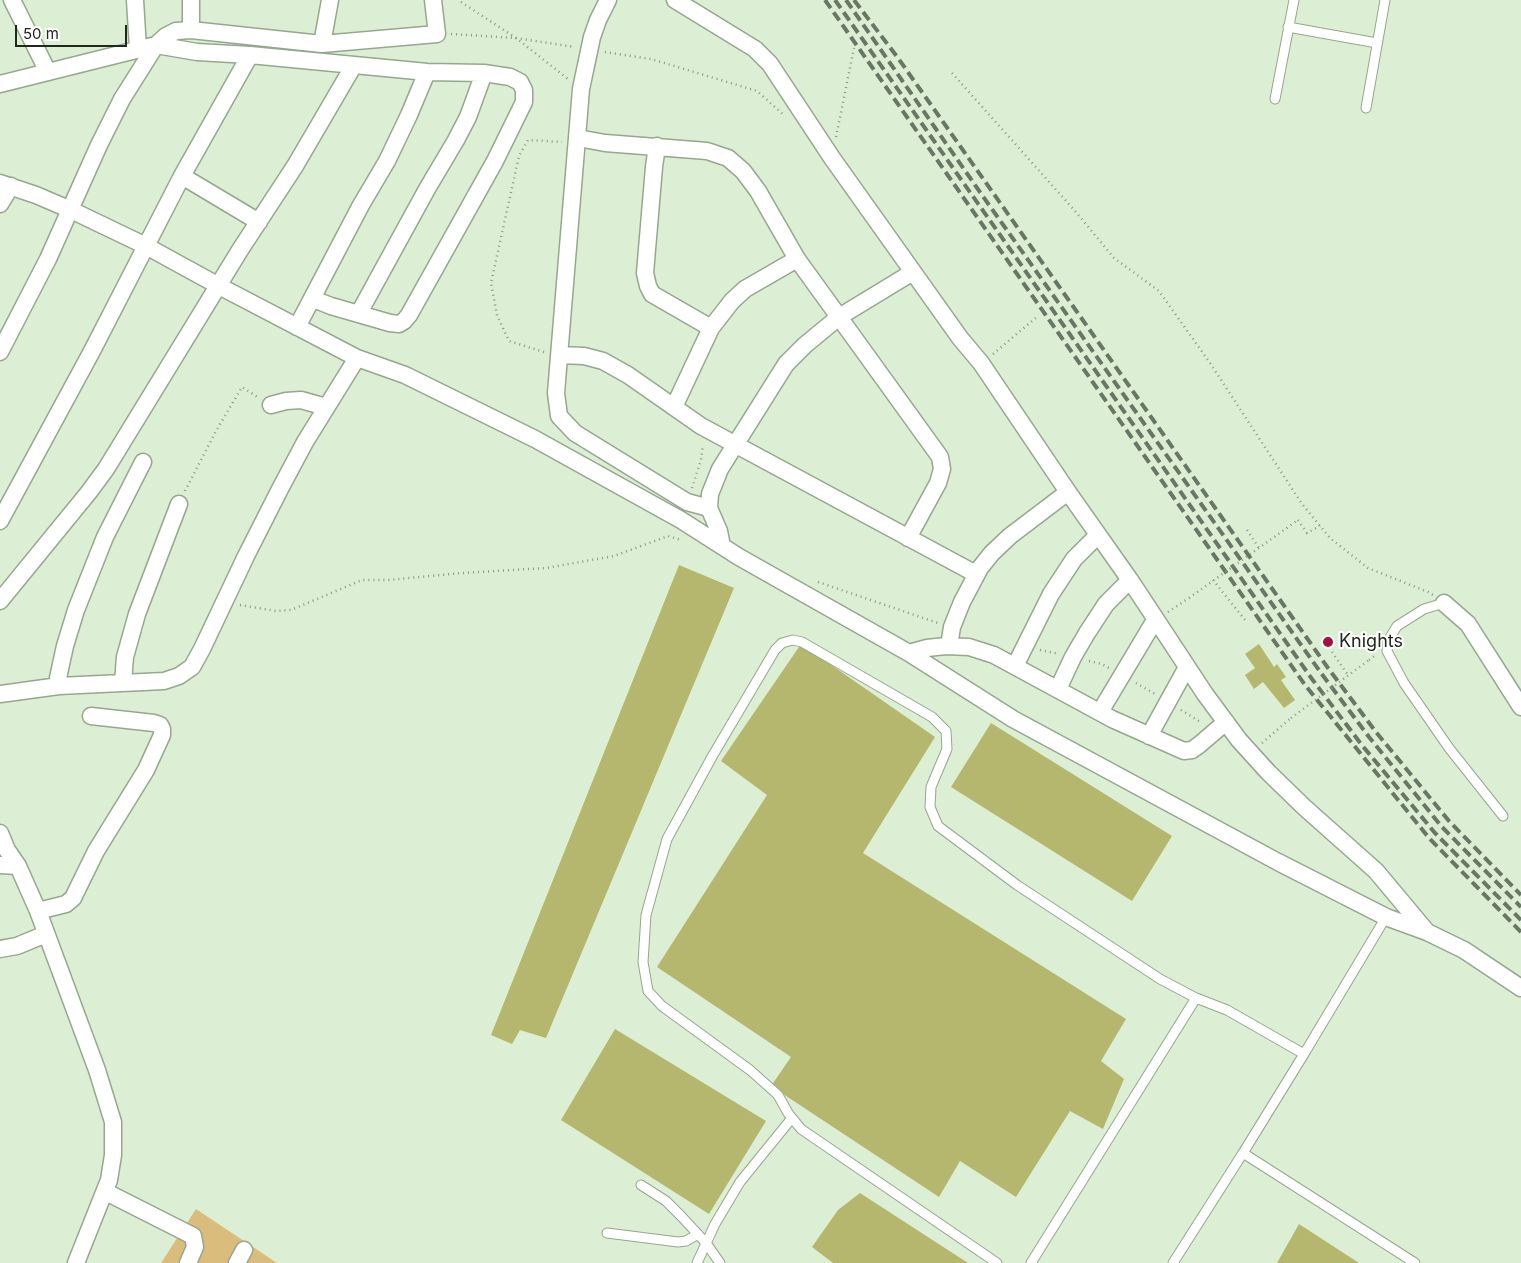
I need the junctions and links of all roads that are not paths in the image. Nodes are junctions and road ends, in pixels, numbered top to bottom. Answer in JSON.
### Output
{"nodes":[{"id":1,"x":12,"y":0,"type":"edge"},
{"id":2,"x":135,"y":0,"type":"edge"},
{"id":3,"x":190,"y":0,"type":"edge"},
{"id":4,"x":330,"y":0,"type":"edge"},
{"id":5,"x":433,"y":0,"type":"edge"},
{"id":6,"x":608,"y":0,"type":"edge"},
{"id":7,"x":674,"y":0,"type":"edge"},
{"id":8,"x":1294,"y":0,"type":"edge"},
{"id":9,"x":1385,"y":0,"type":"edge"},
{"id":10,"x":1288,"y":28,"type":"junction"},
{"id":11,"x":191,"y":30,"type":"junction"},
{"id":12,"x":1377,"y":43,"type":"junction"},
{"id":13,"x":322,"y":44,"type":"junction"},
{"id":14,"x":156,"y":45,"type":"junction"},
{"id":15,"x":138,"y":50,"type":"junction"},
{"id":16,"x":250,"y":55,"type":"junction"},
{"id":17,"x":354,"y":66,"type":"junction"},
{"id":18,"x":48,"y":72,"type":"junction"},
{"id":19,"x":427,"y":72,"type":"junction"},
{"id":20,"x":484,"y":73,"type":"junction"},
{"id":21,"x":0,"y":84,"type":"edge"},
{"id":22,"x":1275,"y":99,"type":"dead end"},
{"id":23,"x":1366,"y":108,"type":"dead end"},
{"id":24,"x":578,"y":138,"type":"junction"},
{"id":25,"x":657,"y":146,"type":"junction"},
{"id":26,"x":182,"y":176,"type":"junction"},
{"id":27,"x":6,"y":184,"type":"edge"},
{"id":28,"x":0,"y":204,"type":"edge"},
{"id":29,"x":71,"y":210,"type":"junction"},
{"id":30,"x":259,"y":222,"type":"junction"},
{"id":31,"x":146,"y":246,"type":"junction"},
{"id":32,"x":798,"y":259,"type":"junction"},
{"id":33,"x":913,"y":272,"type":"junction"},
{"id":34,"x":219,"y":286,"type":"junction"},
{"id":35,"x":313,"y":299,"type":"junction"},
{"id":36,"x":359,"y":313,"type":"junction"},
{"id":37,"x":839,"y":317,"type":"junction"},
{"id":38,"x":297,"y":327,"type":"junction"},
{"id":39,"x":711,"y":328,"type":"junction"},
{"id":40,"x":0,"y":352,"type":"edge"},
{"id":41,"x":560,"y":355,"type":"junction"},
{"id":42,"x":358,"y":358,"type":"junction"},
{"id":43,"x":271,"y":405,"type":"road end"},
{"id":44,"x":326,"y":407,"type":"junction"},
{"id":45,"x":674,"y":407,"type":"junction"},
{"id":46,"x":735,"y":445,"type":"junction"},
{"id":47,"x":143,"y":462,"type":"dead end"},
{"id":48,"x":1068,"y":492,"type":"junction"},
{"id":49,"x":179,"y":504,"type":"road end"},
{"id":50,"x":708,"y":508,"type":"junction"},
{"id":51,"x":0,"y":521,"type":"edge"},
{"id":52,"x":1098,"y":535,"type":"junction"},
{"id":53,"x":908,"y":538,"type":"junction"},
{"id":54,"x":722,"y":546,"type":"junction"},
{"id":55,"x":976,"y":574,"type":"junction"},
{"id":56,"x":1130,"y":580,"type":"junction"},
{"id":57,"x":0,"y":601,"type":"edge"},
{"id":58,"x":1444,"y":603,"type":"joint"},
{"id":59,"x":1155,"y":620,"type":"junction"},
{"id":60,"x":949,"y":646,"type":"junction"},
{"id":61,"x":909,"y":653,"type":"junction"},
{"id":62,"x":1015,"y":666,"type":"junction"},
{"id":63,"x":1188,"y":667,"type":"junction"},
{"id":64,"x":123,"y":682,"type":"junction"},
{"id":65,"x":59,"y":686,"type":"junction"},
{"id":66,"x":1058,"y":689,"type":"junction"},
{"id":67,"x":0,"y":694,"type":"edge"},
{"id":68,"x":1521,"y":707,"type":"edge"},
{"id":69,"x":1100,"y":712,"type":"junction"},
{"id":70,"x":91,"y":716,"type":"dead end"},
{"id":71,"x":1226,"y":722,"type":"junction"},
{"id":72,"x":1149,"y":736,"type":"junction"},
{"id":73,"x":1504,"y":816,"type":"dead end"},
{"id":74,"x":0,"y":833,"type":"edge"},
{"id":75,"x":0,"y":865,"type":"edge"},
{"id":76,"x":18,"y":866,"type":"junction"},
{"id":77,"x":38,"y":911,"type":"junction"},
{"id":78,"x":1386,"y":917,"type":"junction"},
{"id":79,"x":1427,"y":932,"type":"junction"},
{"id":80,"x":46,"y":934,"type":"junction"},
{"id":81,"x":0,"y":949,"type":"edge"},
{"id":82,"x":1521,"y":988,"type":"edge"},
{"id":83,"x":1196,"y":998,"type":"junction"},
{"id":84,"x":1304,"y":1054,"type":"junction"},
{"id":85,"x":792,"y":1118,"type":"junction"},
{"id":86,"x":1243,"y":1153,"type":"junction"},
{"id":87,"x":641,"y":1185,"type":"dead end"},
{"id":88,"x":106,"y":1192,"type":"junction"},
{"id":89,"x":607,"y":1233,"type":"dead end"},
{"id":90,"x":698,"y":1234,"type":"junction"},
{"id":91,"x":706,"y":1243,"type":"junction"},
{"id":92,"x":76,"y":1263,"type":"edge"},
{"id":93,"x":188,"y":1263,"type":"edge"},
{"id":94,"x":696,"y":1263,"type":"edge"},
{"id":95,"x":720,"y":1263,"type":"edge"},
{"id":96,"x":997,"y":1263,"type":"edge"},
{"id":97,"x":1031,"y":1263,"type":"edge"},
{"id":98,"x":1174,"y":1263,"type":"edge"},
{"id":99,"x":1415,"y":1263,"type":"edge"}],
"edges":[{"from":1,"to":18,"type":"street"},
{"from":2,"to":15,"type":"street"},
{"from":3,"to":11,"type":"street"},
{"from":4,"to":13,"type":"street"},
{"from":5,"to":13,"type":"street"},
{"from":6,"to":24,"type":"street"},
{"from":7,"to":33,"type":"street"},
{"from":8,"to":10,"type":"lane"},
{"from":9,"to":12,"type":"lane"},
{"from":10,"to":12,"type":"lane"},
{"from":10,"to":22,"type":"lane"},
{"from":11,"to":13,"type":"street"},
{"from":11,"to":14,"type":"street"},
{"from":12,"to":23,"type":"lane"},
{"from":14,"to":15,"type":"street"},
{"from":14,"to":16,"type":"street"},
{"from":14,"to":29,"type":"street"},
{"from":15,"to":18,"type":"street"},
{"from":16,"to":17,"type":"street"},
{"from":16,"to":26,"type":"street"},
{"from":17,"to":19,"type":"street"},
{"from":17,"to":30,"type":"street"},
{"from":18,"to":21,"type":"street"},
{"from":19,"to":20,"type":"street"},
{"from":19,"to":35,"type":"street"},
{"from":20,"to":36,"type":"street"},
{"from":20,"to":36,"type":"street"},
{"from":24,"to":25,"type":"street"},
{"from":24,"to":41,"type":"street"},
{"from":25,"to":32,"type":"street"},
{"from":25,"to":39,"type":"street"},
{"from":26,"to":30,"type":"street"},
{"from":26,"to":31,"type":"street"},
{"from":27,"to":28,"type":"street"},
{"from":27,"to":29,"type":"street"},
{"from":29,"to":31,"type":"street"},
{"from":29,"to":40,"type":"street"},
{"from":30,"to":34,"type":"street"},
{"from":31,"to":34,"type":"street"},
{"from":31,"to":51,"type":"street"},
{"from":32,"to":37,"type":"street"},
{"from":32,"to":39,"type":"street"},
{"from":33,"to":37,"type":"street"},
{"from":33,"to":48,"type":"street"},
{"from":34,"to":38,"type":"street"},
{"from":34,"to":57,"type":"street"},
{"from":35,"to":36,"type":"street"},
{"from":35,"to":38,"type":"street"},
{"from":37,"to":46,"type":"street"},
{"from":37,"to":53,"type":"street"},
{"from":38,"to":42,"type":"street"},
{"from":39,"to":45,"type":"street"},
{"from":41,"to":45,"type":"street"},
{"from":41,"to":50,"type":"street"},
{"from":42,"to":44,"type":"street"},
{"from":42,"to":54,"type":"street"},
{"from":43,"to":44,"type":"street"},
{"from":44,"to":64,"type":"street"},
{"from":45,"to":46,"type":"street"},
{"from":46,"to":50,"type":"street"},
{"from":46,"to":53,"type":"street"},
{"from":47,"to":65,"type":"street"},
{"from":48,"to":52,"type":"street"},
{"from":48,"to":55,"type":"street"},
{"from":49,"to":64,"type":"street"},
{"from":50,"to":54,"type":"street"},
{"from":52,"to":56,"type":"street"},
{"from":52,"to":62,"type":"street"},
{"from":53,"to":55,"type":"street"},
{"from":54,"to":61,"type":"street"},
{"from":55,"to":60,"type":"street"},
{"from":56,"to":59,"type":"street"},
{"from":56,"to":66,"type":"street"},
{"from":58,"to":68,"type":"street"},
{"from":58,"to":73,"type":"lane"},
{"from":59,"to":63,"type":"street"},
{"from":59,"to":69,"type":"street"},
{"from":60,"to":61,"type":"street"},
{"from":60,"to":62,"type":"street"},
{"from":61,"to":78,"type":"street"},
{"from":62,"to":66,"type":"street"},
{"from":63,"to":71,"type":"street"},
{"from":63,"to":72,"type":"street"},
{"from":64,"to":65,"type":"street"},
{"from":65,"to":67,"type":"street"},
{"from":66,"to":69,"type":"street"},
{"from":69,"to":72,"type":"street"},
{"from":70,"to":77,"type":"street"},
{"from":71,"to":72,"type":"street"},
{"from":71,"to":79,"type":"street"},
{"from":74,"to":76,"type":"street"},
{"from":75,"to":76,"type":"street"},
{"from":76,"to":77,"type":"street"},
{"from":77,"to":80,"type":"street"},
{"from":78,"to":79,"type":"street"},
{"from":78,"to":84,"type":"lane"},
{"from":79,"to":82,"type":"street"},
{"from":80,"to":81,"type":"street"},
{"from":80,"to":88,"type":"street"},
{"from":83,"to":84,"type":"lane"},
{"from":83,"to":85,"type":"lane"},
{"from":83,"to":97,"type":"lane"},
{"from":84,"to":86,"type":"lane"},
{"from":85,"to":91,"type":"lane"},
{"from":85,"to":96,"type":"lane"},
{"from":86,"to":98,"type":"lane"},
{"from":86,"to":99,"type":"lane"},
{"from":87,"to":90,"type":"lane"},
{"from":88,"to":92,"type":"street"},
{"from":88,"to":93,"type":"street"},
{"from":89,"to":90,"type":"lane"},
{"from":90,"to":91,"type":"lane"},
{"from":91,"to":94,"type":"lane"},
{"from":91,"to":95,"type":"lane"}]}
